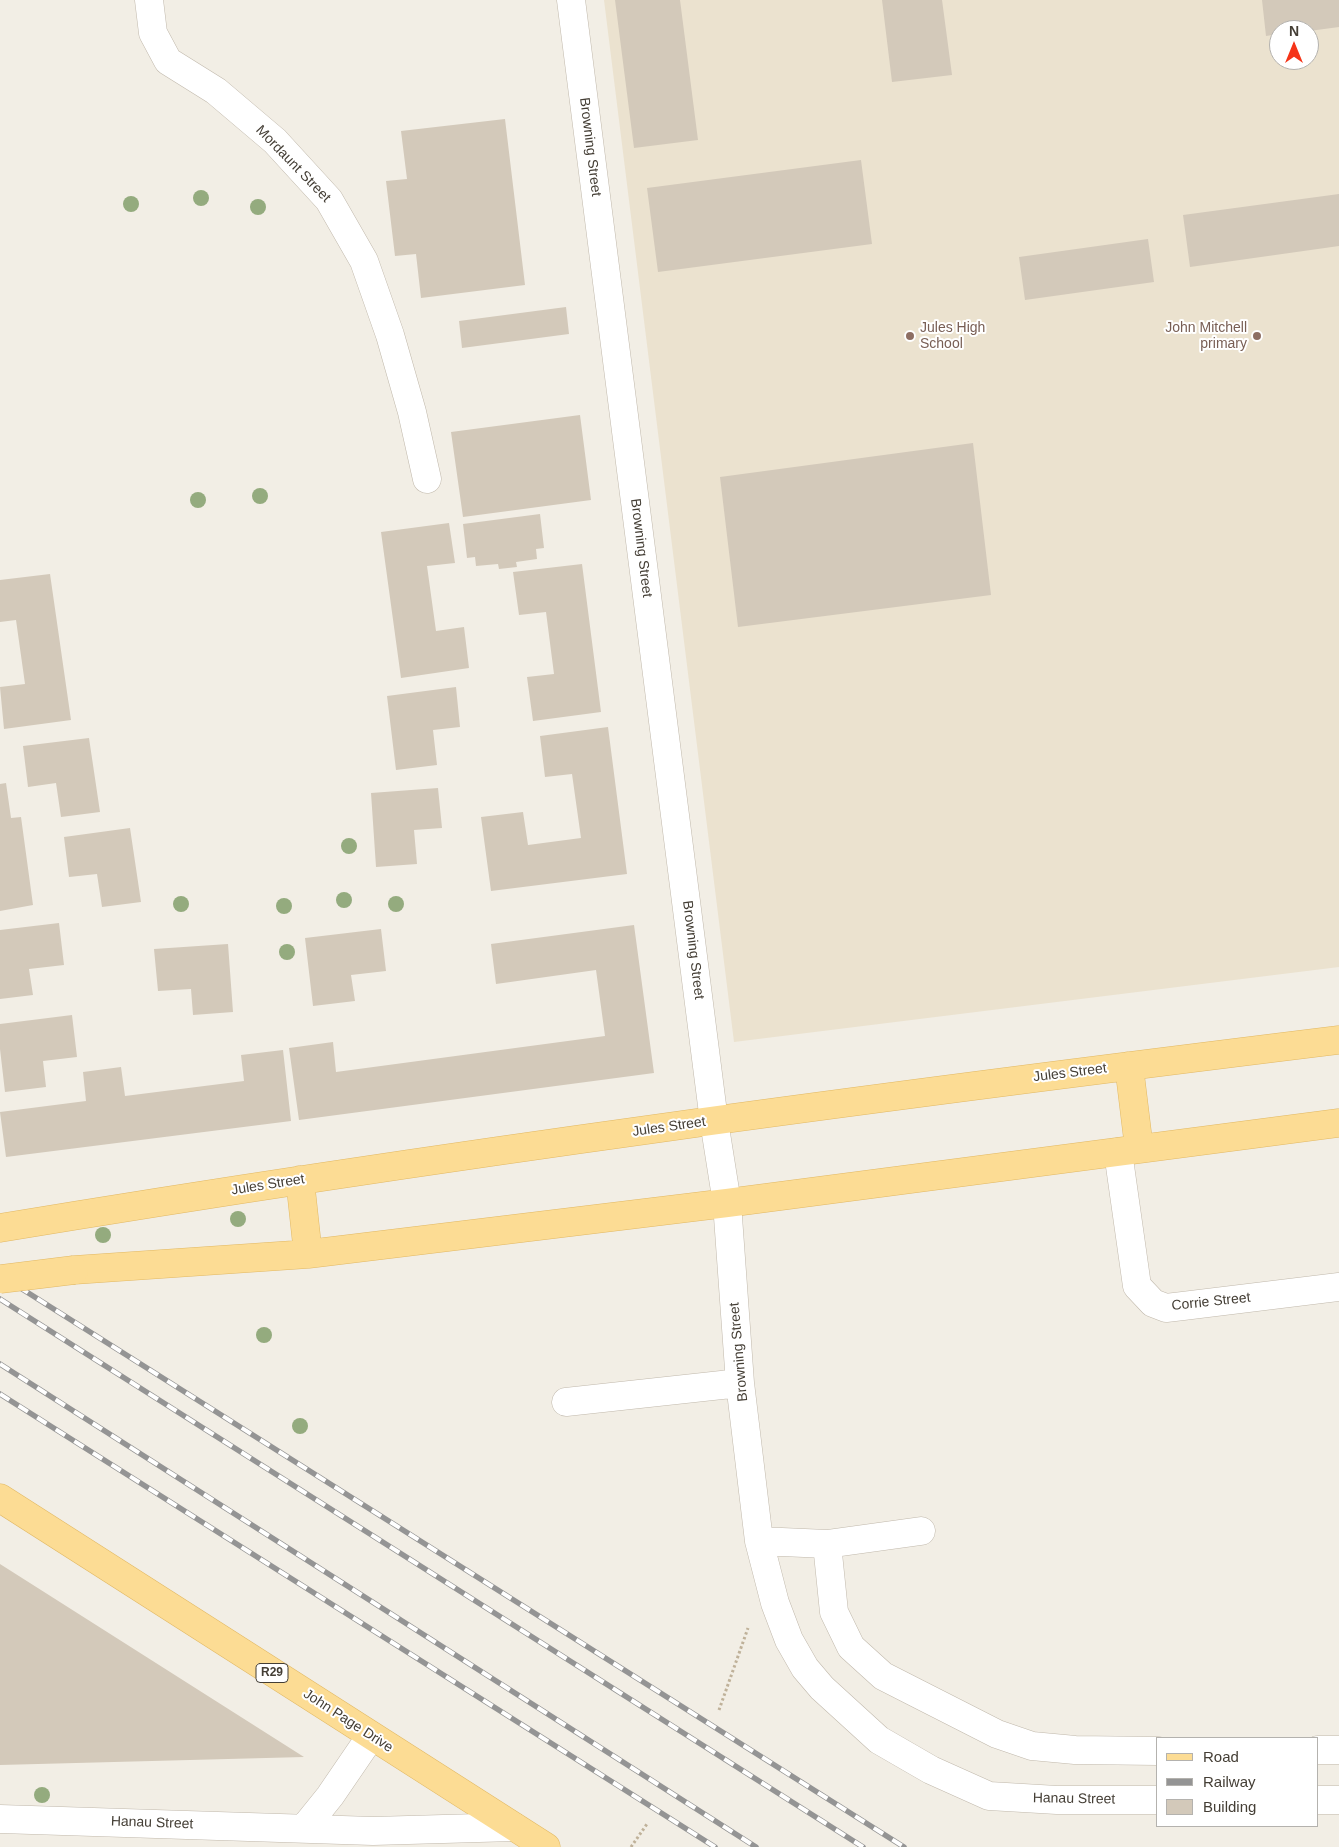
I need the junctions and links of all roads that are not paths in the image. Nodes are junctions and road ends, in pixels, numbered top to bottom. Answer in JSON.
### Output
{"nodes":[{"id":1,"x":149,"y":0,"type":"edge"},
{"id":2,"x":571,"y":0,"type":"edge"},
{"id":3,"x":427,"y":480,"type":"dead end"},
{"id":4,"x":1339,"y":1040,"type":"edge"},
{"id":5,"x":1129,"y":1066,"type":"junction"},
{"id":6,"x":714,"y":1121,"type":"junction"},
{"id":7,"x":1339,"y":1123,"type":"edge"},
{"id":8,"x":1129,"y":1150,"type":"junction"},
{"id":9,"x":300,"y":1180,"type":"junction"},
{"id":10,"x":727,"y":1203,"type":"junction"},
{"id":11,"x":0,"y":1228,"type":"edge"},
{"id":12,"x":308,"y":1254,"type":"junction"},
{"id":13,"x":0,"y":1279,"type":"edge"},
{"id":14,"x":1339,"y":1287,"type":"edge"},
{"id":15,"x":740,"y":1383,"type":"junction"},
{"id":16,"x":566,"y":1402,"type":"dead end"},
{"id":17,"x":0,"y":1498,"type":"edge"},
{"id":18,"x":921,"y":1531,"type":"dead end"},
{"id":19,"x":759,"y":1541,"type":"junction"},
{"id":20,"x":827,"y":1544,"type":"junction"},
{"id":21,"x":371,"y":1736,"type":"junction"},
{"id":22,"x":1319,"y":1750,"type":"edge"},
{"id":23,"x":1339,"y":1750,"type":"edge"},
{"id":24,"x":1156,"y":1751,"type":"edge"},
{"id":25,"x":990,"y":1796,"type":"joint"},
{"id":26,"x":1156,"y":1800,"type":"edge"},
{"id":27,"x":1319,"y":1800,"type":"edge"},
{"id":28,"x":1339,"y":1800,"type":"edge"},
{"id":29,"x":0,"y":1819,"type":"edge"},
{"id":30,"x":305,"y":1827,"type":"junction"},
{"id":31,"x":514,"y":1827,"type":"junction"},
{"id":32,"x":373,"y":1839,"type":"edge"},
{"id":33,"x":546,"y":1847,"type":"edge"}],
"edges":[{"from":1,"to":3,"type":"street","name":"Mordaunt Street"},
{"from":2,"to":6,"type":"street","name":"Browning Street"},
{"from":4,"to":5,"type":"main road","name":"Jules Street"},
{"from":5,"to":6,"type":"main road","name":"Jules Street"},
{"from":5,"to":8,"type":"main road"},
{"from":6,"to":9,"type":"main road","name":"Jules Street"},
{"from":6,"to":10,"type":"street","name":"Browning Street"},
{"from":7,"to":8,"type":"main road"},
{"from":8,"to":10,"type":"main road"},
{"from":8,"to":14,"type":"street","name":"Corrie Street"},
{"from":9,"to":11,"type":"main road","name":"Jules Street"},
{"from":9,"to":12,"type":"main road"},
{"from":10,"to":12,"type":"main road"},
{"from":10,"to":15,"type":"street","name":"Browning Street"},
{"from":12,"to":13,"type":"main road","bridge":true},
{"from":15,"to":16,"type":"street"},
{"from":15,"to":19,"type":"street","name":"Browning Street"},
{"from":17,"to":21,"type":"main road","name":"John Page Drive","number":"R29"},
{"from":18,"to":20,"type":"street"},
{"from":19,"to":20,"type":"street"},
{"from":19,"to":25,"type":"street","name":"Browning Street"},
{"from":20,"to":24,"type":"street"},
{"from":21,"to":30,"type":"street"},
{"from":21,"to":31,"type":"main road","name":"John Page Drive","number":"R29"},
{"from":22,"to":23,"type":"street"},
{"from":25,"to":26,"type":"street","name":"Hanau Street"},
{"from":27,"to":28,"type":"street"},
{"from":29,"to":30,"type":"street","name":"Hanau Street"},
{"from":30,"to":32,"type":"street","name":"Hanau Street"},
{"from":31,"to":32,"type":"street","name":"Hanau Street"},
{"from":31,"to":33,"type":"main road","name":"John Page Drive","number":"R29"}]}
